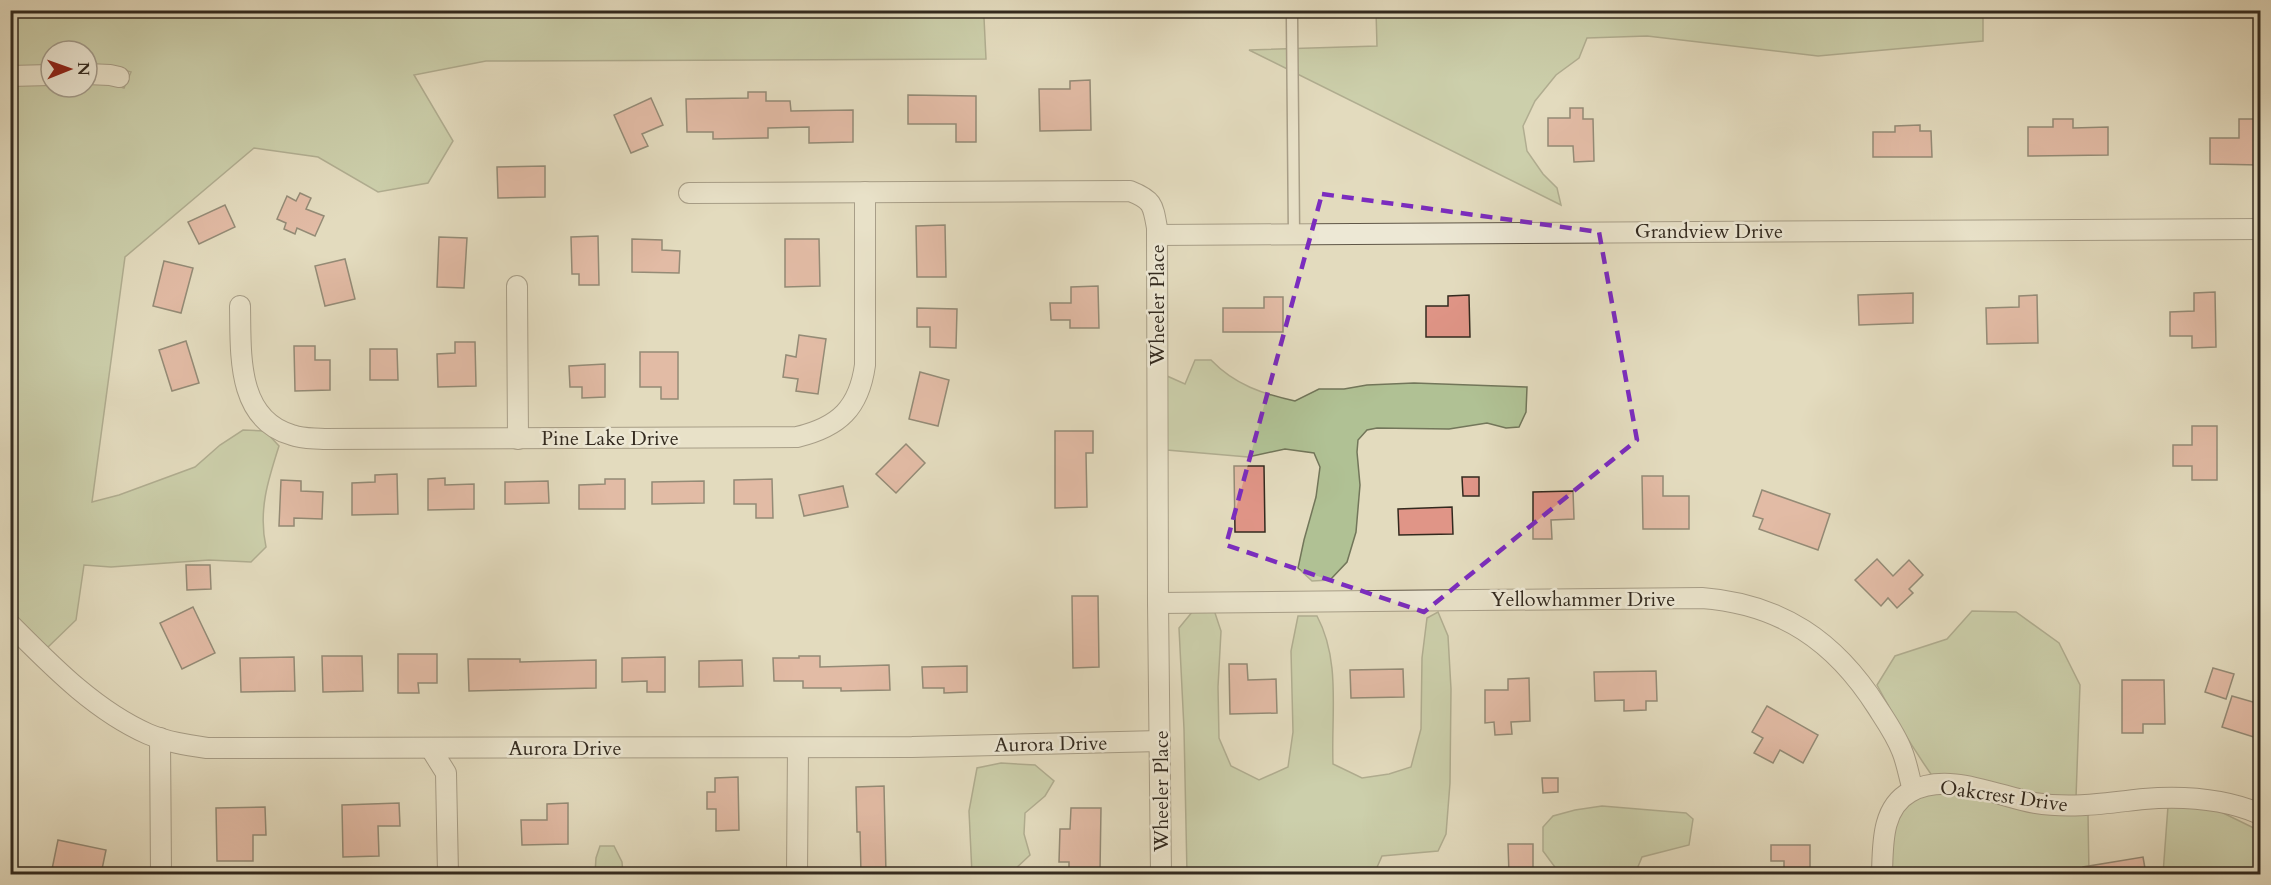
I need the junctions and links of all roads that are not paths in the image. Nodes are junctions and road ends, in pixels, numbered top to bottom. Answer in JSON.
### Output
{"nodes":[{"id":1,"x":1292,"y":18,"type":"dead end"},
{"id":2,"x":39,"y":75,"type":"edge"},
{"id":3,"x":99,"y":75,"type":"edge"},
{"id":4,"x":10,"y":76,"type":"edge"},
{"id":5,"x":118,"y":77,"type":"dead end"},
{"id":6,"x":865,"y":192,"type":"junction"},
{"id":7,"x":689,"y":193,"type":"dead end"},
{"id":8,"x":2260,"y":229,"type":"edge"},
{"id":9,"x":1294,"y":234,"type":"junction"},
{"id":10,"x":1157,"y":235,"type":"junction"},
{"id":11,"x":517,"y":286,"type":"dead end"},
{"id":12,"x":240,"y":306,"type":"dead end"},
{"id":13,"x":518,"y":439,"type":"junction"},
{"id":14,"x":1158,"y":603,"type":"junction"},
{"id":15,"x":10,"y":624,"type":"edge"},
{"id":16,"x":160,"y":738,"type":"junction"},
{"id":17,"x":1160,"y":741,"type":"junction"},
{"id":18,"x":798,"y":748,"type":"junction"},
{"id":19,"x":431,"y":749,"type":"junction"},
{"id":20,"x":1913,"y":790,"type":"junction"},
{"id":21,"x":2260,"y":813,"type":"edge"},
{"id":22,"x":162,"y":874,"type":"edge"},
{"id":23,"x":448,"y":874,"type":"edge"},
{"id":24,"x":797,"y":874,"type":"edge"},
{"id":25,"x":1161,"y":874,"type":"edge"},
{"id":26,"x":1882,"y":874,"type":"edge"}],
"edges":[{"from":1,"to":9,"type":"lane"},
{"from":2,"to":4,"type":"street"},
{"from":3,"to":5,"type":"street"},
{"from":6,"to":7,"type":"street","name":"Wheeler Place"},
{"from":6,"to":10,"type":"street","name":"Wheeler Place"},
{"from":6,"to":13,"type":"street","name":"Pine Lake Drive"},
{"from":8,"to":9,"type":"street","name":"Grandview Drive"},
{"from":9,"to":10,"type":"street","name":"Grandview Drive"},
{"from":10,"to":14,"type":"street","name":"Wheeler Place"},
{"from":11,"to":13,"type":"street"},
{"from":12,"to":13,"type":"street","name":"Pine Lake Drive"},
{"from":14,"to":17,"type":"street","name":"Wheeler Place"},
{"from":14,"to":20,"type":"street","name":"Yellowhammer Drive"},
{"from":15,"to":16,"type":"street","name":"Aurora Drive"},
{"from":16,"to":19,"type":"street","name":"Aurora Drive"},
{"from":16,"to":22,"type":"street"},
{"from":17,"to":18,"type":"street","name":"Aurora Drive"},
{"from":17,"to":25,"type":"street","name":"Wheeler Place"},
{"from":18,"to":19,"type":"street","name":"Aurora Drive"},
{"from":18,"to":24,"type":"street"},
{"from":19,"to":23,"type":"street"},
{"from":20,"to":21,"type":"street","name":"Oakcrest Drive"},
{"from":20,"to":26,"type":"street","name":"Oakcrest Drive"}]}
